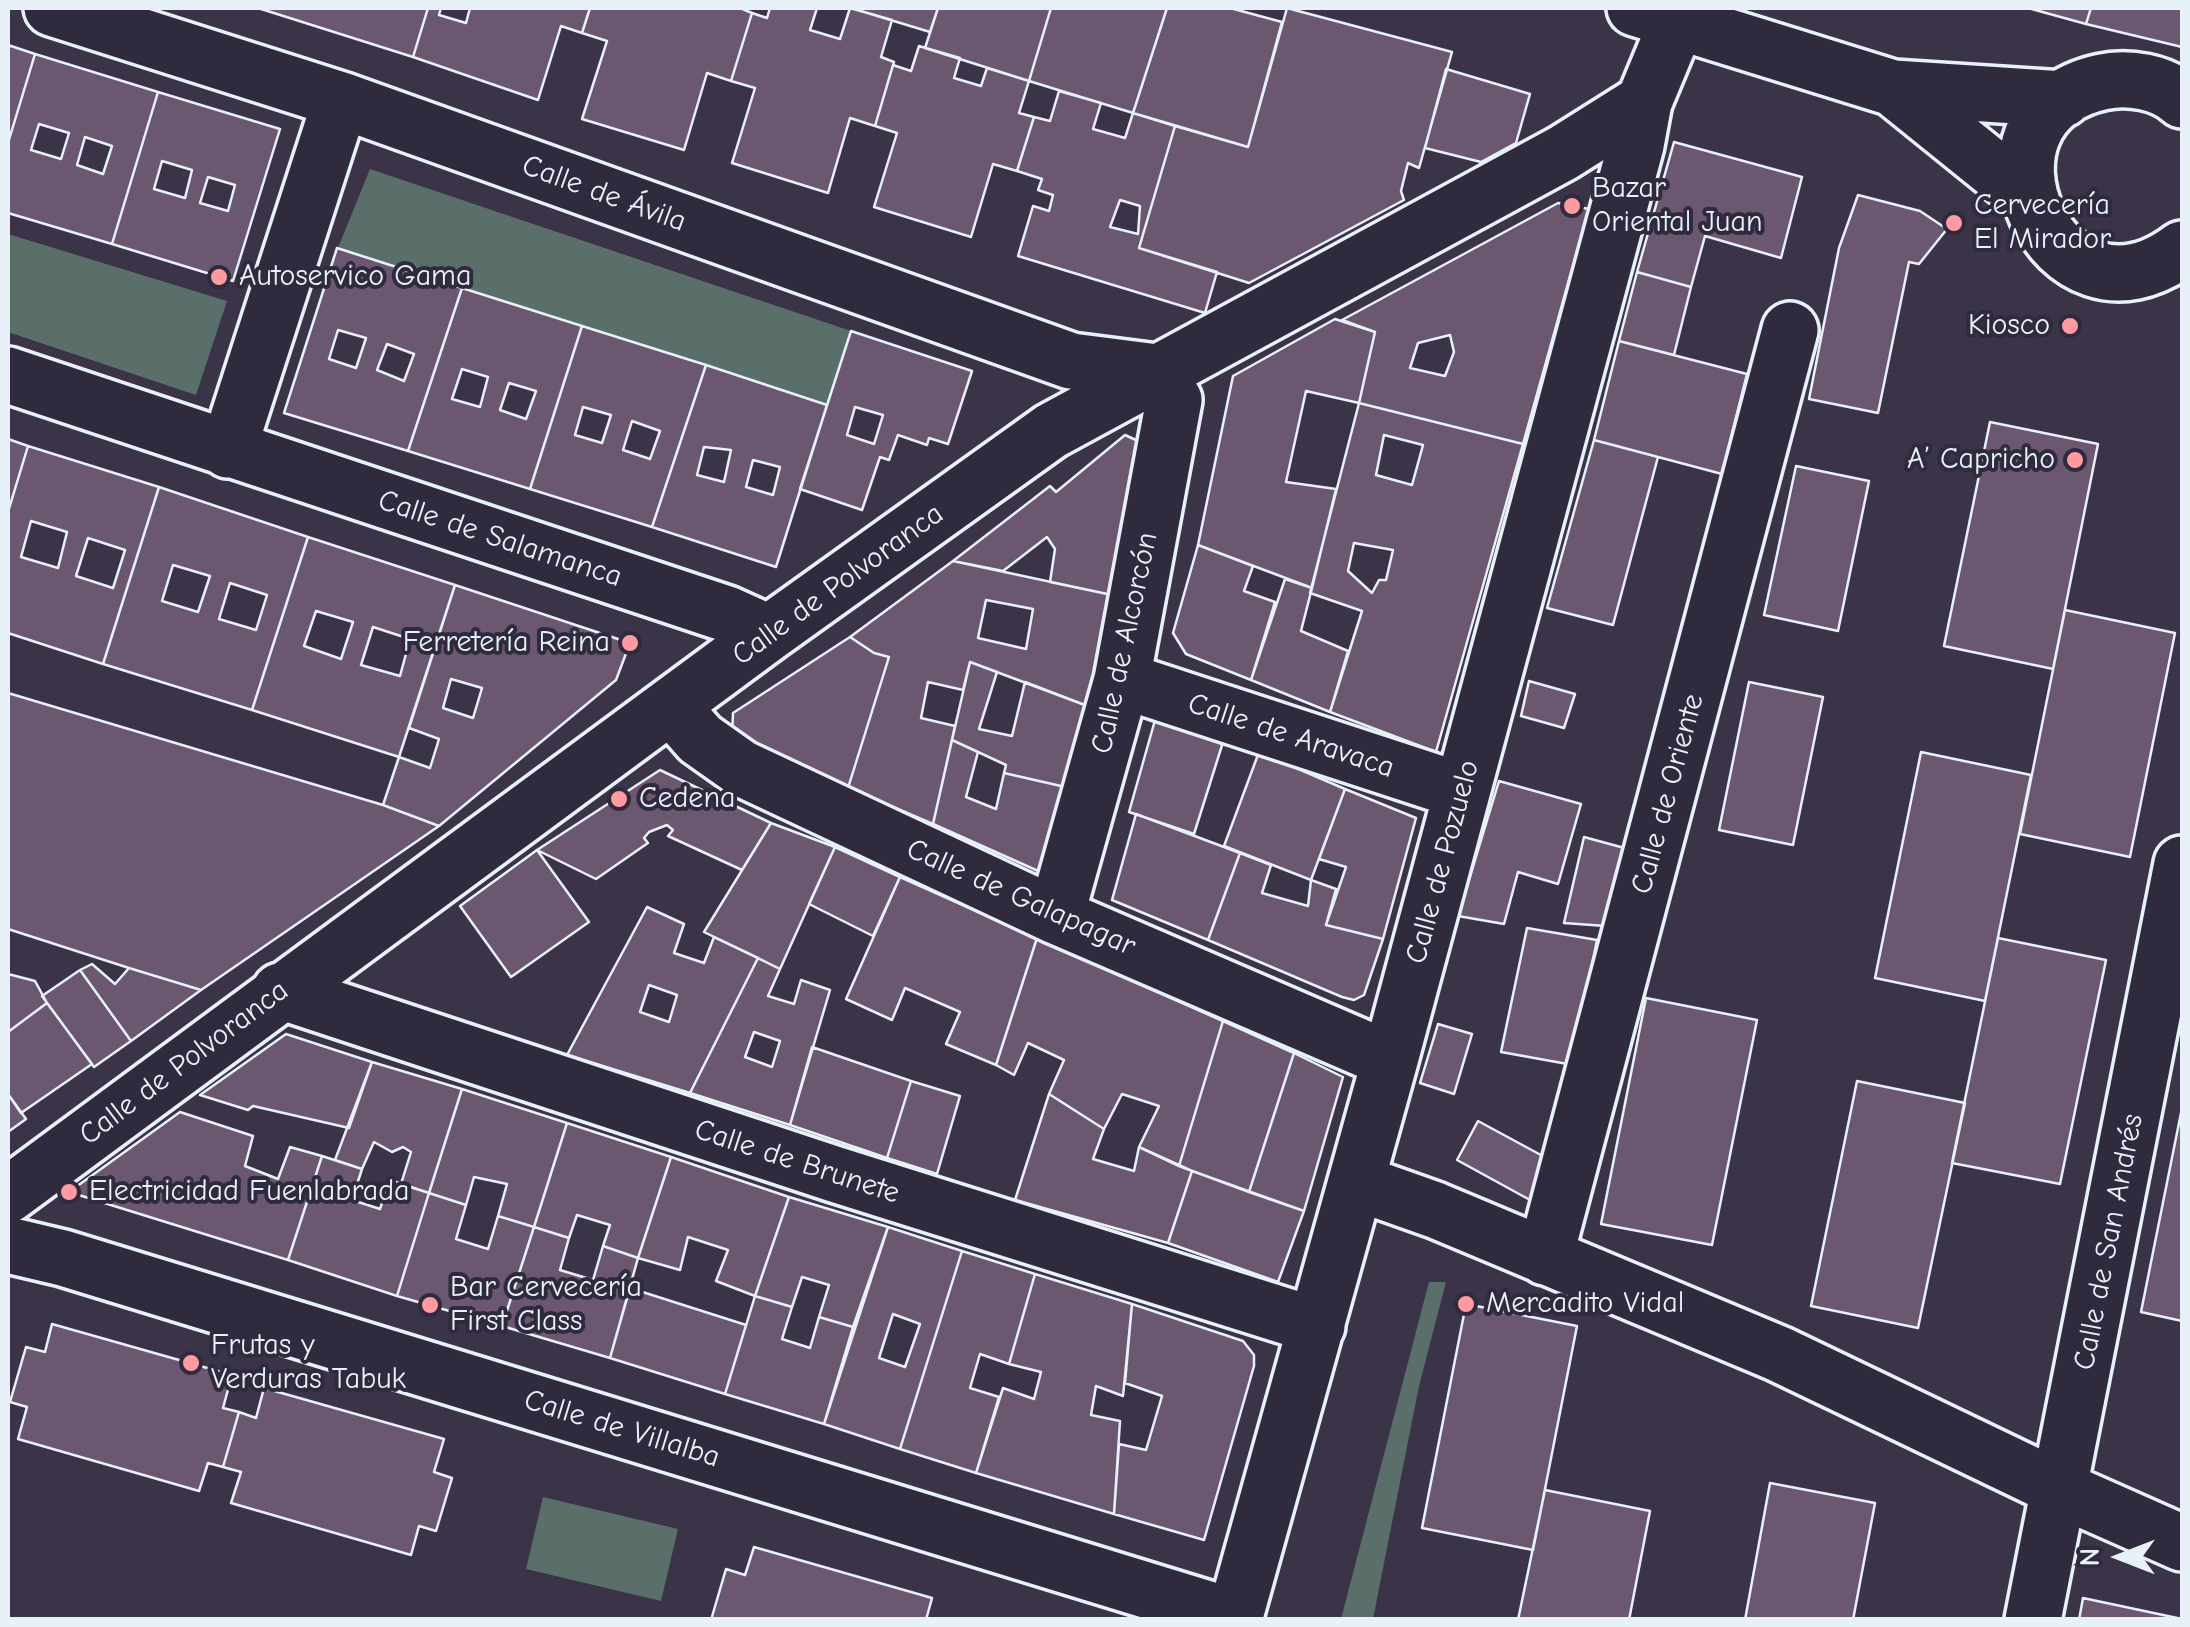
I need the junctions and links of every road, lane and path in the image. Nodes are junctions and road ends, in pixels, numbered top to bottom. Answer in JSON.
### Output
{"nodes":[{"id":1,"x":52,"y":8,"type":"edge"},
{"id":2,"x":1657,"y":14,"type":"edge"},
{"id":3,"x":1894,"y":88,"type":"junction"},
{"id":4,"x":2181,"y":95,"type":"edge"},
{"id":5,"x":2063,"y":99,"type":"junction"},
{"id":6,"x":341,"y":100,"type":"junction"},
{"id":7,"x":1644,"y":102,"type":"junction"},
{"id":8,"x":2028,"y":197,"type":"junction"},
{"id":9,"x":2174,"y":264,"type":"edge"},
{"id":10,"x":1790,"y":330,"type":"dead end"},
{"id":11,"x":1157,"y":372,"type":"junction"},
{"id":12,"x":8,"y":374,"type":"edge"},
{"id":13,"x":228,"y":450,"type":"junction"},
{"id":14,"x":769,"y":632,"type":"junction"},
{"id":15,"x":1122,"y":680,"type":"junction"},
{"id":16,"x":671,"y":706,"type":"junction"},
{"id":17,"x":1461,"y":791,"type":"junction"},
{"id":18,"x":2182,"y":864,"type":"edge"},
{"id":19,"x":1056,"y":916,"type":"junction"},
{"id":20,"x":280,"y":991,"type":"junction"},
{"id":21,"x":1390,"y":1060,"type":"junction"},
{"id":22,"x":1356,"y":1182,"type":"junction"},
{"id":23,"x":8,"y":1195,"type":"edge"},
{"id":24,"x":8,"y":1245,"type":"edge"},
{"id":25,"x":1546,"y":1257,"type":"junction"},
{"id":26,"x":1317,"y":1326,"type":"junction"},
{"id":27,"x":2060,"y":1490,"type":"junction"},
{"id":28,"x":2182,"y":1543,"type":"edge"},
{"id":29,"x":1234,"y":1618,"type":"edge"},
{"id":30,"x":2033,"y":1620,"type":"edge"}],
"edges":[{"from":1,"to":6,"type":"street","name":"Calle de Ávila"},
{"from":2,"to":3,"type":"street"},
{"from":2,"to":7,"type":"street"},
{"from":3,"to":5,"type":"street"},
{"from":3,"to":8,"type":"street"},
{"from":4,"to":5,"type":"street"},
{"from":5,"to":8,"type":"street"},
{"from":6,"to":11,"type":"street","name":"Calle de Ávila"},
{"from":6,"to":13,"type":"street"},
{"from":7,"to":11,"type":"street","name":"Calle de Polvoranca"},
{"from":7,"to":17,"type":"street","name":"Calle de Pozuelo"},
{"from":8,"to":9,"type":"street"},
{"from":10,"to":25,"type":"street","name":"Calle de Oriente"},
{"from":11,"to":14,"type":"street","name":"Calle de Polvoranca"},
{"from":11,"to":15,"type":"street","name":"Calle de Alcorcón"},
{"from":12,"to":13,"type":"street","name":"Calle de Salamanca"},
{"from":13,"to":14,"type":"street","name":"Calle de Salamanca"},
{"from":14,"to":16,"type":"street","name":"Calle de Polvoranca"},
{"from":15,"to":17,"type":"street","name":"Calle de Aravaca"},
{"from":15,"to":19,"type":"street","name":"Calle de Alcorcón"},
{"from":16,"to":19,"type":"street","name":"Calle de Galapagar"},
{"from":16,"to":20,"type":"street","name":"Calle de Polvoranca"},
{"from":17,"to":21,"type":"street","name":"Calle de Pozuelo"},
{"from":18,"to":27,"type":"street","name":"Calle de San Andrés"},
{"from":19,"to":21,"type":"street","name":"Calle de Galapagar"},
{"from":20,"to":23,"type":"street","name":"Calle de Polvoranca"},
{"from":20,"to":26,"type":"street","name":"Calle de Brunete"},
{"from":21,"to":22,"type":"street","name":"Calle de Pozuelo"},
{"from":22,"to":25,"type":"street"},
{"from":22,"to":26,"type":"street","name":"Calle de Pozuelo"},
{"from":24,"to":29,"type":"street","name":"Calle de Villalba"},
{"from":25,"to":27,"type":"street"},
{"from":26,"to":29,"type":"street","name":"Calle de Pozuelo"},
{"from":27,"to":28,"type":"street"},
{"from":27,"to":30,"type":"street","name":"Calle de San Andrés"}]}
